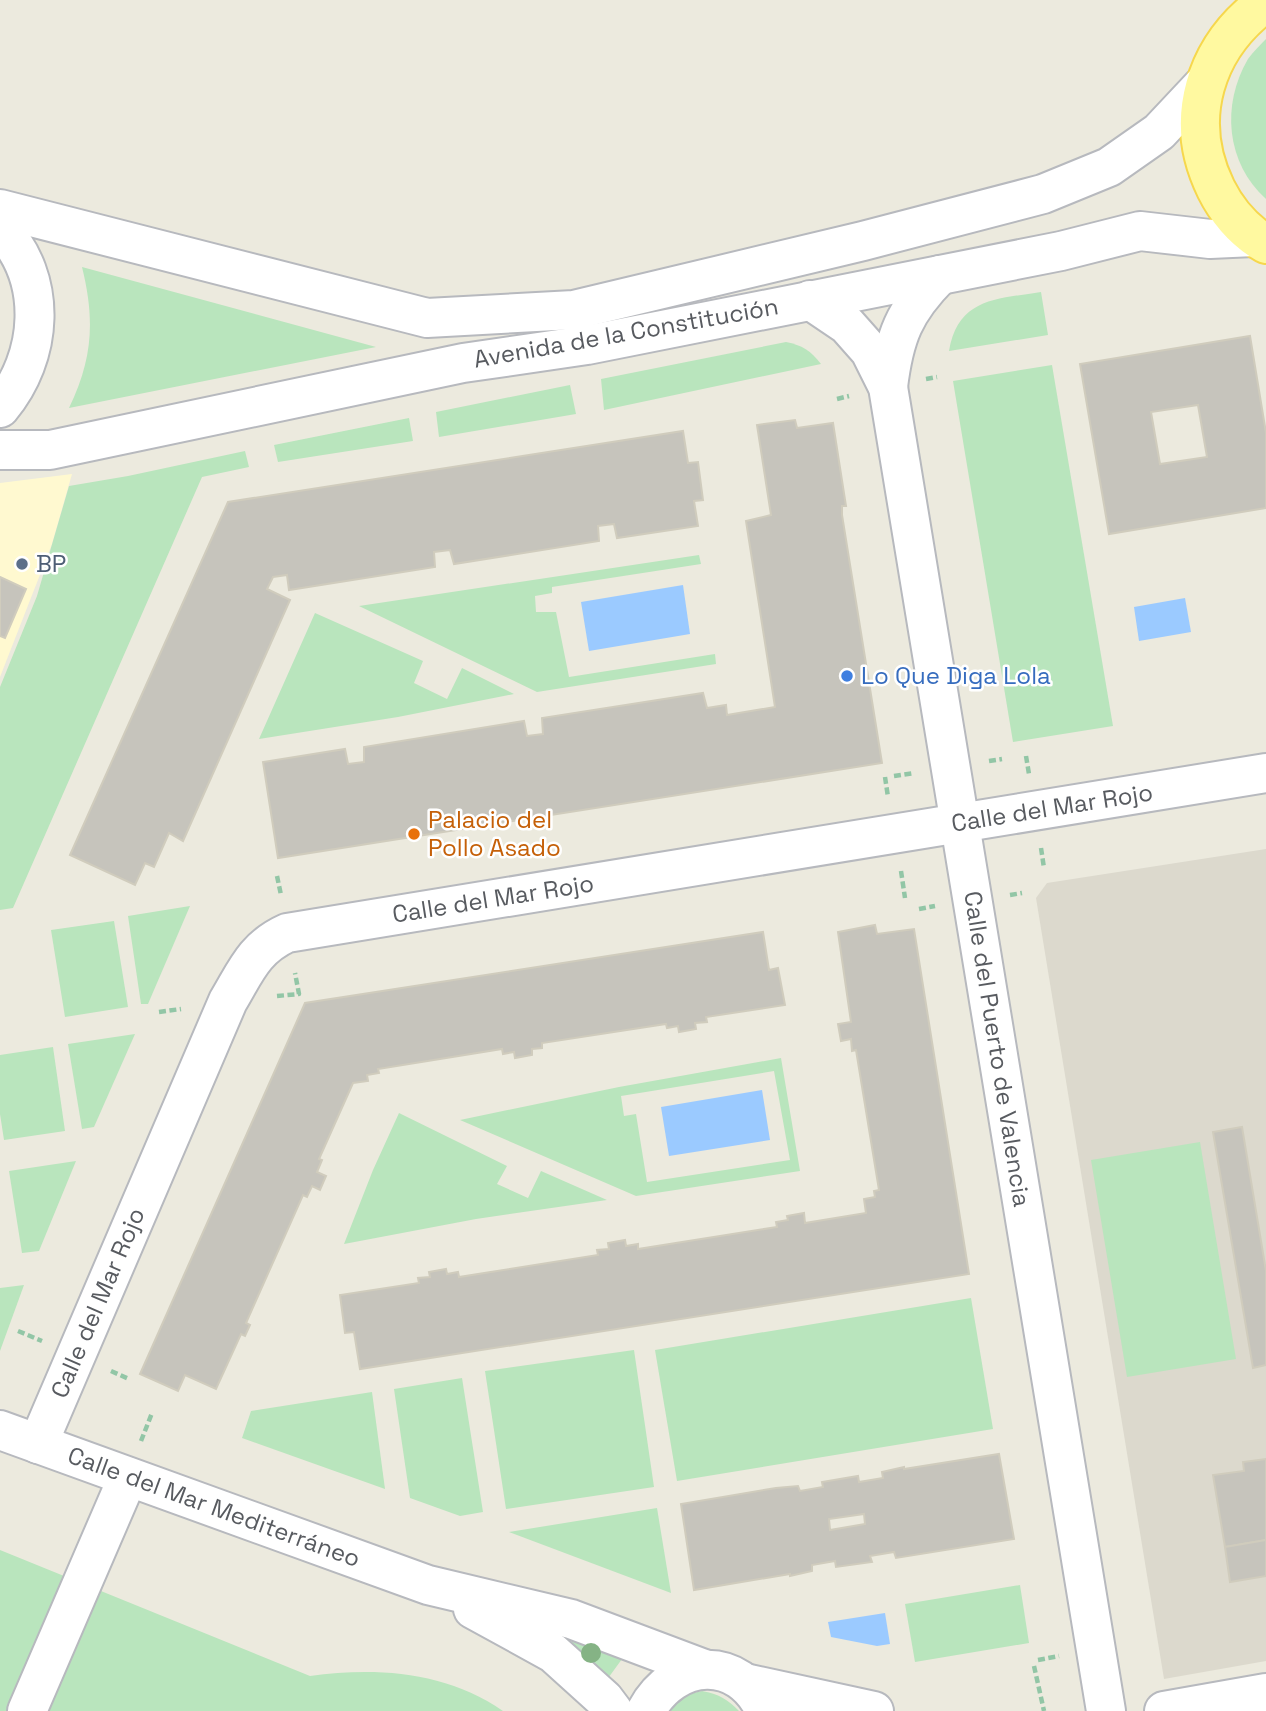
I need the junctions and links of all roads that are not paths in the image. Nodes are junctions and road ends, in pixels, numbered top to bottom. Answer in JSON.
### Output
{"nodes":[{"id":1,"x":1266,"y":2,"type":"edge"},
{"id":2,"x":1205,"y":83,"type":"junction"},
{"id":3,"x":0,"y":209,"type":"edge"},
{"id":4,"x":0,"y":228,"type":"edge"},
{"id":5,"x":1260,"y":241,"type":"edge"},
{"id":6,"x":940,"y":275,"type":"junction"},
{"id":7,"x":810,"y":300,"type":"junction"},
{"id":8,"x":888,"y":387,"type":"junction"},
{"id":9,"x":0,"y":408,"type":"edge"},
{"id":10,"x":0,"y":450,"type":"edge"},
{"id":11,"x":1266,"y":773,"type":"edge"},
{"id":12,"x":961,"y":823,"type":"junction"},
{"id":13,"x":0,"y":1430,"type":"edge"},
{"id":14,"x":38,"y":1444,"type":"junction"},
{"id":15,"x":128,"y":1477,"type":"junction"},
{"id":16,"x":428,"y":1585,"type":"junction"},
{"id":17,"x":704,"y":1670,"type":"junction"},
{"id":18,"x":1266,"y":1693,"type":"edge"},
{"id":19,"x":755,"y":1697,"type":"edge"},
{"id":20,"x":27,"y":1711,"type":"edge"},
{"id":21,"x":613,"y":1711,"type":"edge"},
{"id":22,"x":646,"y":1711,"type":"edge"},
{"id":23,"x":874,"y":1711,"type":"edge"},
{"id":24,"x":1106,"y":1711,"type":"edge"},
{"id":25,"x":1164,"y":1711,"type":"edge"}],
"edges":[{"from":1,"to":2,"type":"main road"},
{"from":2,"to":3,"type":"street","name":"Avenida de la Constitución"},
{"from":2,"to":5,"type":"main road"},
{"from":4,"to":9,"type":"street"},
{"from":5,"to":6,"type":"street","name":"Avenida de la Constitución"},
{"from":6,"to":7,"type":"street","name":"Avenida de la Constitución"},
{"from":6,"to":8,"type":"street","name":"Calle del Puerto de Valencia"},
{"from":7,"to":8,"type":"street","name":"Calle del Puerto de Valencia"},
{"from":7,"to":10,"type":"street","name":"Avenida de la Constitución"},
{"from":8,"to":12,"type":"street","name":"Calle del Puerto de Valencia"},
{"from":11,"to":12,"type":"street","name":"Calle del Mar Rojo"},
{"from":12,"to":14,"type":"street","name":"Calle del Mar Rojo"},
{"from":12,"to":24,"type":"street","name":"Calle del Puerto de Valencia"},
{"from":13,"to":14,"type":"street","name":"Calle del Mar Mediterráneo"},
{"from":14,"to":15,"type":"street","name":"Calle del Mar Mediterráneo"},
{"from":15,"to":16,"type":"street","name":"Calle del Mar Mediterráneo"},
{"from":15,"to":20,"type":"street"},
{"from":16,"to":17,"type":"street","name":"Calle del Mar Mediterráneo"},
{"from":16,"to":21,"type":"street","name":"Calle del Mar Mediterráneo"},
{"from":17,"to":19,"type":"street","name":"Calle del Mar Mediterráneo"},
{"from":17,"to":22,"type":"street"},
{"from":18,"to":25,"type":"street"},
{"from":19,"to":23,"type":"street"}]}
